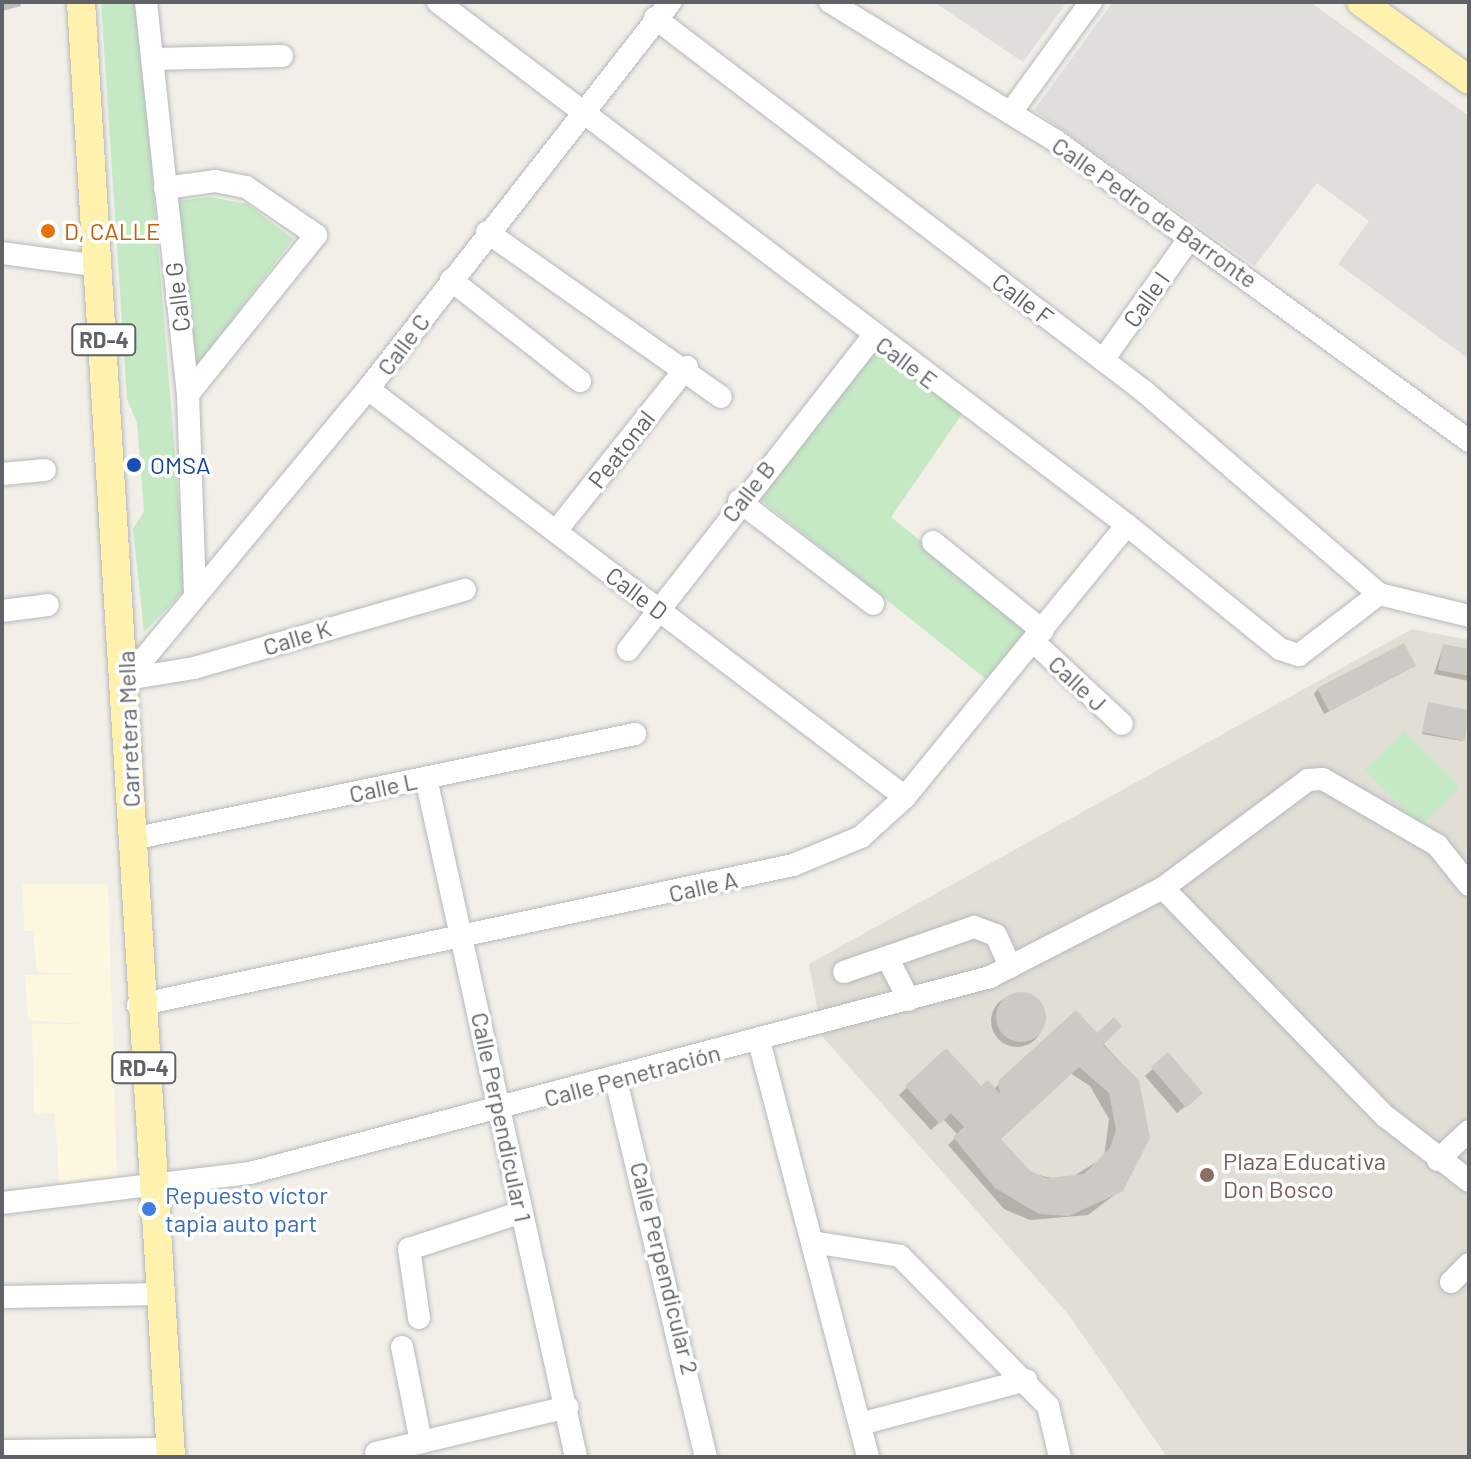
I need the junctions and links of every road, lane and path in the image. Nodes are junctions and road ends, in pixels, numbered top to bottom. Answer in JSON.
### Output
{"nodes":[{"id":1,"x":81,"y":2,"type":"edge"},
{"id":2,"x":146,"y":2,"type":"edge"},
{"id":3,"x":438,"y":2,"type":"edge"},
{"id":4,"x":830,"y":2,"type":"edge"},
{"id":5,"x":1091,"y":2,"type":"edge"},
{"id":6,"x":1361,"y":2,"type":"edge"},
{"id":7,"x":662,"y":10,"type":"edge"},
{"id":8,"x":282,"y":56,"type":"dead end"},
{"id":9,"x":154,"y":59,"type":"junction"},
{"id":10,"x":1469,"y":80,"type":"edge"},
{"id":11,"x":579,"y":110,"type":"junction"},
{"id":12,"x":1011,"y":112,"type":"junction"},
{"id":13,"x":165,"y":188,"type":"junction"},
{"id":14,"x":487,"y":232,"type":"junction"},
{"id":15,"x":1189,"y":239,"type":"junction"},
{"id":16,"x":2,"y":253,"type":"edge"},
{"id":17,"x":99,"y":266,"type":"junction"},
{"id":18,"x":451,"y":280,"type":"junction"},
{"id":19,"x":873,"y":336,"type":"junction"},
{"id":20,"x":1103,"y":360,"type":"junction"},
{"id":21,"x":687,"y":367,"type":"junction"},
{"id":22,"x":580,"y":381,"type":"dead end"},
{"id":23,"x":368,"y":389,"type":"junction"},
{"id":24,"x":188,"y":394,"type":"junction"},
{"id":25,"x":721,"y":397,"type":"dead end"},
{"id":26,"x":1469,"y":441,"type":"edge"},
{"id":27,"x":45,"y":470,"type":"dead end"},
{"id":28,"x":2,"y":474,"type":"edge"},
{"id":29,"x":739,"y":501,"type":"junction"},
{"id":30,"x":1127,"y":525,"type":"junction"},
{"id":31,"x":556,"y":531,"type":"junction"},
{"id":32,"x":933,"y":542,"type":"dead end"},
{"id":33,"x":465,"y":590,"type":"dead end"},
{"id":34,"x":195,"y":594,"type":"junction"},
{"id":35,"x":1379,"y":594,"type":"junction"},
{"id":36,"x":873,"y":604,"type":"dead end"},
{"id":37,"x":48,"y":605,"type":"dead end"},
{"id":38,"x":657,"y":609,"type":"junction"},
{"id":39,"x":2,"y":611,"type":"edge"},
{"id":40,"x":1469,"y":616,"type":"edge"},
{"id":41,"x":1038,"y":636,"type":"junction"},
{"id":42,"x":628,"y":650,"type":"dead end"},
{"id":43,"x":127,"y":679,"type":"junction"},
{"id":44,"x":1122,"y":724,"type":"dead end"},
{"id":45,"x":635,"y":734,"type":"dead end"},
{"id":46,"x":426,"y":778,"type":"junction"},
{"id":47,"x":905,"y":797,"type":"junction"},
{"id":48,"x":132,"y":839,"type":"junction"},
{"id":49,"x":1469,"y":885,"type":"edge"},
{"id":50,"x":1163,"y":888,"type":"junction"},
{"id":51,"x":464,"y":937,"type":"junction"},
{"id":52,"x":887,"y":957,"type":"junction"},
{"id":53,"x":1010,"y":967,"type":"junction"},
{"id":54,"x":844,"y":972,"type":"dead end"},
{"id":55,"x":909,"y":1000,"type":"junction"},
{"id":56,"x":138,"y":1005,"type":"junction"},
{"id":57,"x":759,"y":1041,"type":"junction"},
{"id":58,"x":616,"y":1080,"type":"junction"},
{"id":59,"x":499,"y":1108,"type":"junction"},
{"id":60,"x":1469,"y":1131,"type":"edge"},
{"id":61,"x":1438,"y":1160,"type":"junction"},
{"id":62,"x":1469,"y":1181,"type":"edge"},
{"id":63,"x":155,"y":1188,"type":"junction"},
{"id":64,"x":2,"y":1203,"type":"edge"},
{"id":65,"x":522,"y":1212,"type":"junction"},
{"id":66,"x":812,"y":1242,"type":"junction"},
{"id":67,"x":1469,"y":1264,"type":"edge"},
{"id":68,"x":1451,"y":1282,"type":"dead end"},
{"id":69,"x":162,"y":1294,"type":"junction"},
{"id":70,"x":2,"y":1297,"type":"edge"},
{"id":71,"x":419,"y":1318,"type":"dead end"},
{"id":72,"x":402,"y":1347,"type":"dead end"},
{"id":73,"x":1026,"y":1380,"type":"junction"},
{"id":74,"x":568,"y":1407,"type":"junction"},
{"id":75,"x":860,"y":1424,"type":"junction"},
{"id":76,"x":421,"y":1442,"type":"junction"},
{"id":77,"x":2,"y":1451,"type":"edge"},
{"id":78,"x":171,"y":1453,"type":"edge"},
{"id":79,"x":376,"y":1453,"type":"dead end"},
{"id":80,"x":576,"y":1457,"type":"edge"},
{"id":81,"x":706,"y":1457,"type":"edge"},
{"id":82,"x":868,"y":1457,"type":"edge"},
{"id":83,"x":1060,"y":1457,"type":"edge"}],
"edges":[{"from":1,"to":17,"type":"main road","name":"Carretera Mella","number":"RD-4"},
{"from":2,"to":9,"type":"street","name":"Calle G"},
{"from":3,"to":11,"type":"street","name":"Calle E"},
{"from":4,"to":12,"type":"street","name":"Calle Pedro de Barronte"},
{"from":5,"to":12,"type":"street"},
{"from":6,"to":10,"type":"main road"},
{"from":7,"to":11,"type":"street","name":"Calle C"},
{"from":7,"to":20,"type":"street","name":"Calle F"},
{"from":8,"to":9,"type":"street"},
{"from":9,"to":13,"type":"street","name":"Calle G"},
{"from":11,"to":14,"type":"street","name":"Calle C"},
{"from":11,"to":19,"type":"street","name":"Calle E"},
{"from":12,"to":15,"type":"street","name":"Calle Pedro de Barronte"},
{"from":13,"to":24,"type":"street","name":"Calle G"},
{"from":13,"to":24,"type":"street"},
{"from":14,"to":18,"type":"street","name":"Calle C"},
{"from":14,"to":21,"type":"street"},
{"from":15,"to":20,"type":"street","name":"Calle I"},
{"from":15,"to":26,"type":"street","name":"Calle Pedro de Barronte"},
{"from":16,"to":17,"type":"street"},
{"from":17,"to":43,"type":"main road","name":"Carretera Mella","number":"RD-4"},
{"from":18,"to":22,"type":"street"},
{"from":18,"to":23,"type":"street","name":"Calle C"},
{"from":19,"to":29,"type":"street","name":"Calle B"},
{"from":19,"to":30,"type":"street","name":"Calle E"},
{"from":20,"to":35,"type":"street","name":"Calle F"},
{"from":21,"to":25,"type":"street"},
{"from":21,"to":31,"type":"street","name":"Peatonal"},
{"from":23,"to":31,"type":"street","name":"Calle D"},
{"from":23,"to":34,"type":"street","name":"Calle C"},
{"from":24,"to":34,"type":"street","name":"Calle G"},
{"from":27,"to":28,"type":"street"},
{"from":29,"to":36,"type":"street"},
{"from":29,"to":38,"type":"street","name":"Calle B"},
{"from":30,"to":35,"type":"street","name":"Calle E"},
{"from":30,"to":41,"type":"street","name":"Calle A"},
{"from":31,"to":38,"type":"street","name":"Calle D"},
{"from":32,"to":41,"type":"street","name":"Calle J"},
{"from":33,"to":43,"type":"street","name":"Calle K"},
{"from":34,"to":43,"type":"street","name":"Calle C"},
{"from":35,"to":40,"type":"street"},
{"from":37,"to":39,"type":"street"},
{"from":38,"to":42,"type":"street","name":"Calle B"},
{"from":38,"to":47,"type":"street","name":"Calle D"},
{"from":41,"to":44,"type":"street","name":"Calle J"},
{"from":41,"to":47,"type":"street","name":"Calle A"},
{"from":43,"to":48,"type":"main road","name":"Carretera Mella","number":"RD-4"},
{"from":45,"to":46,"type":"street","name":"Calle L"},
{"from":46,"to":48,"type":"street","name":"Calle L"},
{"from":46,"to":51,"type":"street","name":"Calle Perpendicular 1"},
{"from":47,"to":51,"type":"street","name":"Calle A"},
{"from":48,"to":56,"type":"main road","name":"Carretera Mella","number":"RD-4"},
{"from":49,"to":50,"type":"street","name":"Calle Penetración"},
{"from":50,"to":53,"type":"street","name":"Calle Penetración"},
{"from":50,"to":61,"type":"street"},
{"from":51,"to":56,"type":"street","name":"Calle A"},
{"from":51,"to":59,"type":"street","name":"Calle Perpendicular 1"},
{"from":52,"to":53,"type":"street"},
{"from":52,"to":54,"type":"street"},
{"from":52,"to":55,"type":"street"},
{"from":53,"to":55,"type":"street","name":"Calle Penetración"},
{"from":55,"to":57,"type":"street","name":"Calle Penetración"},
{"from":56,"to":63,"type":"main road","name":"Carretera Mella","number":"RD-4"},
{"from":57,"to":58,"type":"street","name":"Calle Penetración"},
{"from":57,"to":66,"type":"street"},
{"from":58,"to":59,"type":"street","name":"Calle Penetración"},
{"from":58,"to":81,"type":"street","name":"Calle Perpendicular 2"},
{"from":59,"to":63,"type":"street","name":"Calle Penetración"},
{"from":59,"to":65,"type":"street","name":"Calle Perpendicular 1"},
{"from":60,"to":61,"type":"street"},
{"from":61,"to":62,"type":"street"},
{"from":63,"to":64,"type":"street","name":"Calle Penetración"},
{"from":63,"to":69,"type":"main road","name":"Carretera Mella","number":"RD-4"},
{"from":65,"to":71,"type":"street"},
{"from":65,"to":74,"type":"street","name":"Calle Perpendicular 1"},
{"from":66,"to":73,"type":"street"},
{"from":66,"to":75,"type":"street"},
{"from":67,"to":68,"type":"street"},
{"from":69,"to":70,"type":"street"},
{"from":69,"to":78,"type":"main road","name":"Carretera Mella","number":"RD-4"},
{"from":72,"to":76,"type":"street"},
{"from":73,"to":75,"type":"street"},
{"from":73,"to":83,"type":"street"},
{"from":74,"to":76,"type":"street"},
{"from":74,"to":80,"type":"street","name":"Calle Perpendicular 1"},
{"from":75,"to":82,"type":"street"},
{"from":76,"to":79,"type":"street"},
{"from":77,"to":78,"type":"street"}]}
